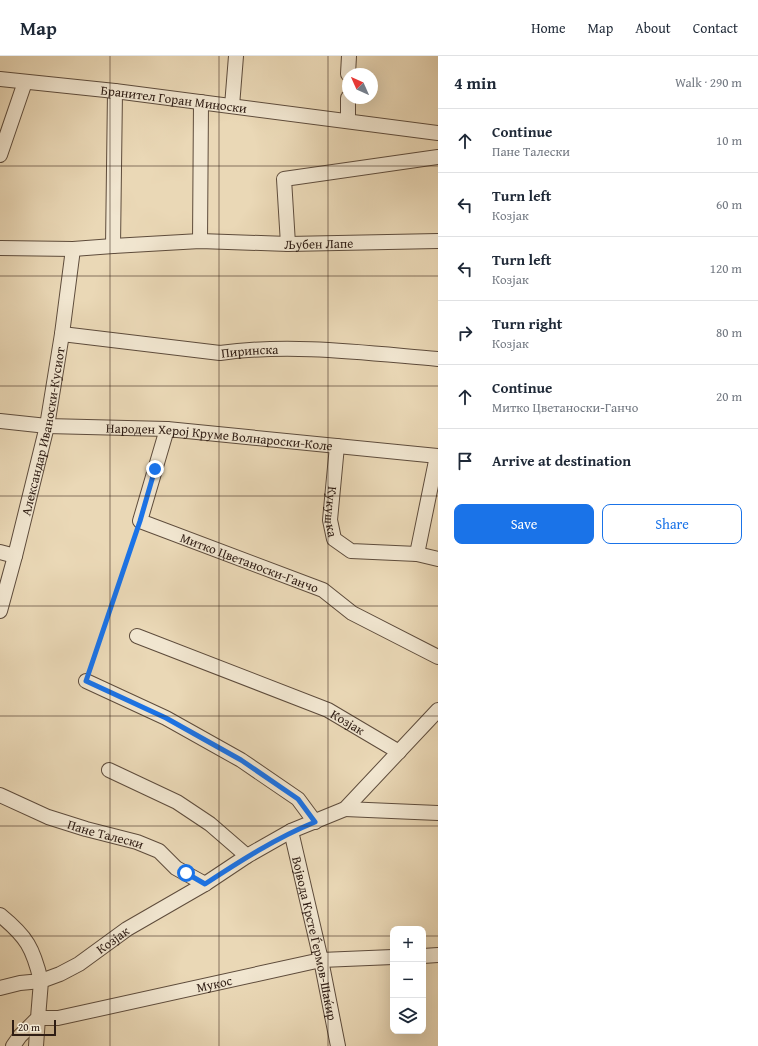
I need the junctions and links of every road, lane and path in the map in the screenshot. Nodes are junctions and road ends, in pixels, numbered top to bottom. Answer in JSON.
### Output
{"nodes":[{"id":1,"x":236,"y":56,"type":"edge"},
{"id":2,"x":349,"y":56,"type":"edge"},
{"id":3,"x":348,"y":68,"type":"edge"},
{"id":4,"x":0,"y":79,"type":"edge"},
{"id":5,"x":25,"y":82,"type":"junction"},
{"id":6,"x":115,"y":91,"type":"junction"},
{"id":7,"x":201,"y":102,"type":"junction"},
{"id":8,"x":348,"y":104,"type":"edge"},
{"id":9,"x":232,"y":106,"type":"junction"},
{"id":10,"x":348,"y":121,"type":"junction"},
{"id":11,"x":438,"y":133,"type":"edge"},
{"id":12,"x":0,"y":155,"type":"edge"},
{"id":13,"x":438,"y":157,"type":"edge"},
{"id":14,"x":200,"y":241,"type":"junction"},
{"id":15,"x":438,"y":241,"type":"edge"},
{"id":16,"x":288,"y":244,"type":"junction"},
{"id":17,"x":113,"y":246,"type":"junction"},
{"id":18,"x":0,"y":248,"type":"edge"},
{"id":19,"x":73,"y":249,"type":"junction"},
{"id":20,"x":62,"y":334,"type":"junction"},
{"id":21,"x":438,"y":359,"type":"edge"},
{"id":22,"x":0,"y":421,"type":"edge"},
{"id":23,"x":47,"y":426,"type":"junction"},
{"id":24,"x":167,"y":429,"type":"junction"},
{"id":25,"x":338,"y":446,"type":"junction"},
{"id":26,"x":438,"y":456,"type":"edge"},
{"id":27,"x":140,"y":521,"type":"junction"},
{"id":28,"x":0,"y":552,"type":"edge"},
{"id":29,"x":417,"y":554,"type":"junction"},
{"id":30,"x":15,"y":556,"type":"junction"},
{"id":31,"x":438,"y":559,"type":"edge"},
{"id":32,"x":0,"y":611,"type":"edge"},
{"id":33,"x":137,"y":636,"type":"dead end"},
{"id":34,"x":438,"y":657,"type":"edge"},
{"id":35,"x":86,"y":681,"type":"joint"},
{"id":36,"x":438,"y":710,"type":"edge"},
{"id":37,"x":399,"y":752,"type":"junction"},
{"id":38,"x":109,"y":770,"type":"dead end"},
{"id":39,"x":0,"y":795,"type":"edge"},
{"id":40,"x":345,"y":809,"type":"junction"},
{"id":41,"x":438,"y":813,"type":"edge"},
{"id":42,"x":315,"y":822,"type":"junction"},
{"id":43,"x":291,"y":831,"type":"junction"},
{"id":44,"x":247,"y":856,"type":"junction"},
{"id":45,"x":205,"y":884,"type":"junction"},
{"id":46,"x":0,"y":915,"type":"edge"},
{"id":47,"x":426,"y":956,"type":"edge"},
{"id":48,"x":438,"y":956,"type":"edge"},
{"id":49,"x":390,"y":957,"type":"edge"},
{"id":50,"x":320,"y":960,"type":"junction"},
{"id":51,"x":41,"y":981,"type":"junction"},
{"id":52,"x":0,"y":988,"type":"edge"},
{"id":53,"x":38,"y":1018,"type":"junction"},
{"id":54,"x":13,"y":1046,"type":"edge"},
{"id":55,"x":36,"y":1046,"type":"edge"},
{"id":56,"x":338,"y":1046,"type":"edge"}],
"edges":[{"from":1,"to":9,"type":"street"},
{"from":2,"to":3,"type":"street"},
{"from":4,"to":5,"type":"street","name":"Бранител Горан Миноски"},
{"from":5,"to":6,"type":"street","name":"Бранител Горан Миноски"},
{"from":5,"to":12,"type":"street"},
{"from":6,"to":7,"type":"street","name":"Бранител Горан Миноски"},
{"from":6,"to":17,"type":"street"},
{"from":7,"to":9,"type":"street","name":"Бранител Горан Миноски"},
{"from":7,"to":14,"type":"street"},
{"from":8,"to":10,"type":"street"},
{"from":9,"to":10,"type":"street","name":"Бранител Горан Миноски"},
{"from":10,"to":11,"type":"street","name":"Бранител Горан Миноски"},
{"from":13,"to":16,"type":"street"},
{"from":14,"to":16,"type":"street","name":"Љубен Лапе"},
{"from":14,"to":17,"type":"street","name":"Љубен Лапе"},
{"from":15,"to":16,"type":"street","name":"Љубен Лапе"},
{"from":17,"to":19,"type":"street","name":"Љубен Лапе"},
{"from":18,"to":19,"type":"street","name":"Љубен Лапе"},
{"from":19,"to":20,"type":"street","name":"Александар Иваноски-Кусиот"},
{"from":20,"to":21,"type":"street","name":"Пиринска"},
{"from":20,"to":23,"type":"street","name":"Александар Иваноски-Кусиот"},
{"from":22,"to":23,"type":"street","name":"Народен Херој Круме Волнароски-Коле"},
{"from":23,"to":24,"type":"street","name":"Народен Херој Круме Волнароски-Коле"},
{"from":23,"to":30,"type":"street","name":"Александар Иваноски-Кусиот"},
{"from":24,"to":25,"type":"street","name":"Народен Херој Круме Волнароски-Коле"},
{"from":24,"to":27,"type":"street"},
{"from":25,"to":26,"type":"street","name":"Народен Херој Круме Волнароски-Коле"},
{"from":25,"to":29,"type":"street","name":"Кукушка"},
{"from":26,"to":29,"type":"street"},
{"from":27,"to":34,"type":"street","name":"Митко Цветаноски-Ганчо"},
{"from":27,"to":35,"type":"path"},
{"from":28,"to":30,"type":"street"},
{"from":29,"to":31,"type":"street","name":"Кукушка"},
{"from":30,"to":32,"type":"street","name":"Александар Иваноски-Кусиот"},
{"from":33,"to":37,"type":"street","name":"Козјак"},
{"from":35,"to":42,"type":"street"},
{"from":36,"to":37,"type":"street","name":"Козјак"},
{"from":37,"to":40,"type":"street","name":"Козјак"},
{"from":38,"to":44,"type":"street"},
{"from":39,"to":45,"type":"street","name":"Пане Талески"},
{"from":40,"to":41,"type":"street"},
{"from":40,"to":42,"type":"street","name":"Козјак"},
{"from":42,"to":43,"type":"street","name":"Козјак"},
{"from":43,"to":44,"type":"street","name":"Козјак"},
{"from":43,"to":50,"type":"street","name":"Војвода Крсте Ѓермов-Шаќир"},
{"from":44,"to":45,"type":"street","name":"Козјак"},
{"from":45,"to":51,"type":"street","name":"Козјак"},
{"from":46,"to":51,"type":"street"},
{"from":47,"to":48,"type":"street"},
{"from":49,"to":50,"type":"street","name":"Мукос"},
{"from":50,"to":53,"type":"street","name":"Мукос"},
{"from":50,"to":56,"type":"street","name":"Војвода Крсте Ѓермов-Шаќир"},
{"from":51,"to":52,"type":"street"},
{"from":51,"to":53,"type":"street"},
{"from":53,"to":54,"type":"street"},
{"from":53,"to":55,"type":"street"}]}
